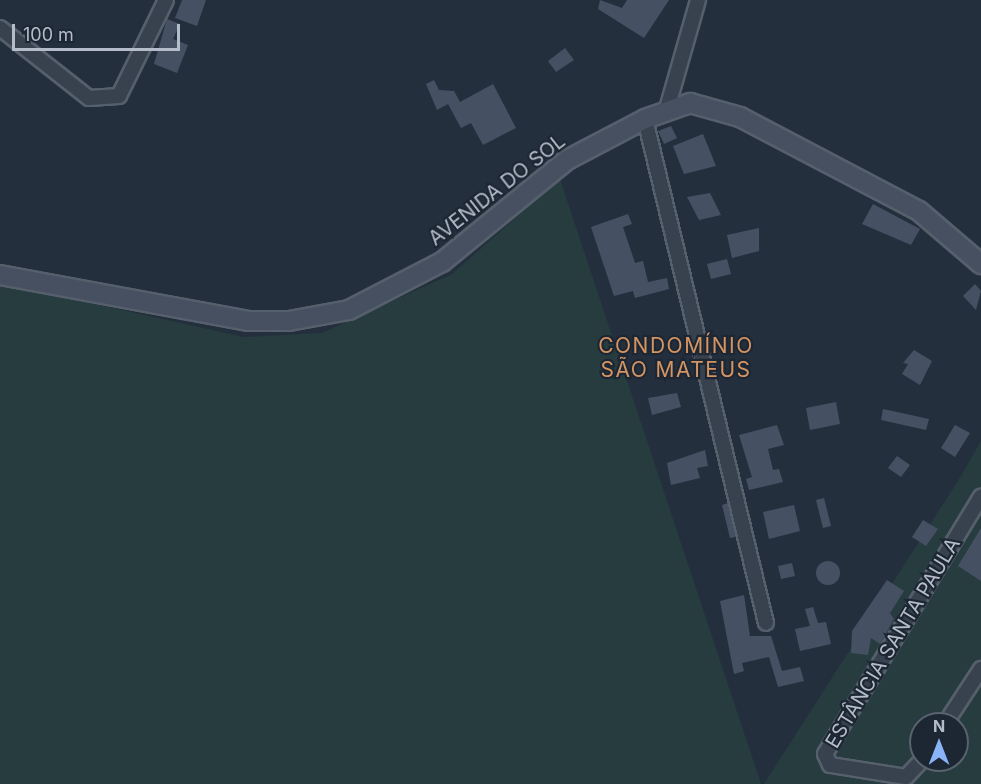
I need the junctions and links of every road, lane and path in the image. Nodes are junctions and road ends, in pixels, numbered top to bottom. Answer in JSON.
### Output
{"nodes":[{"id":1,"x":166,"y":0,"type":"edge"},
{"id":2,"x":698,"y":0,"type":"edge"},
{"id":3,"x":0,"y":28,"type":"edge"},
{"id":4,"x":667,"y":109,"type":"junction"},
{"id":5,"x":645,"y":119,"type":"junction"},
{"id":6,"x":981,"y":264,"type":"edge"},
{"id":7,"x":0,"y":274,"type":"edge"},
{"id":8,"x":981,"y":496,"type":"edge"},
{"id":9,"x":766,"y":622,"type":"dead end"},
{"id":10,"x":981,"y":669,"type":"edge"},
{"id":11,"x":953,"y":712,"type":"edge"},
{"id":12,"x":911,"y":772,"type":"edge"}],
"edges":[{"from":1,"to":3,"type":"street"},
{"from":2,"to":4,"type":"street"},
{"from":4,"to":5,"type":"street","name":"AVENIDA DO SOL"},
{"from":4,"to":6,"type":"street","name":"AVENIDA DO SOL"},
{"from":5,"to":7,"type":"street","name":"AVENIDA DO SOL"},
{"from":5,"to":9,"type":"street"},
{"from":8,"to":12,"type":"street","name":"ESTÂNCIA SANTA PAULA"},
{"from":10,"to":11,"type":"street"}]}
